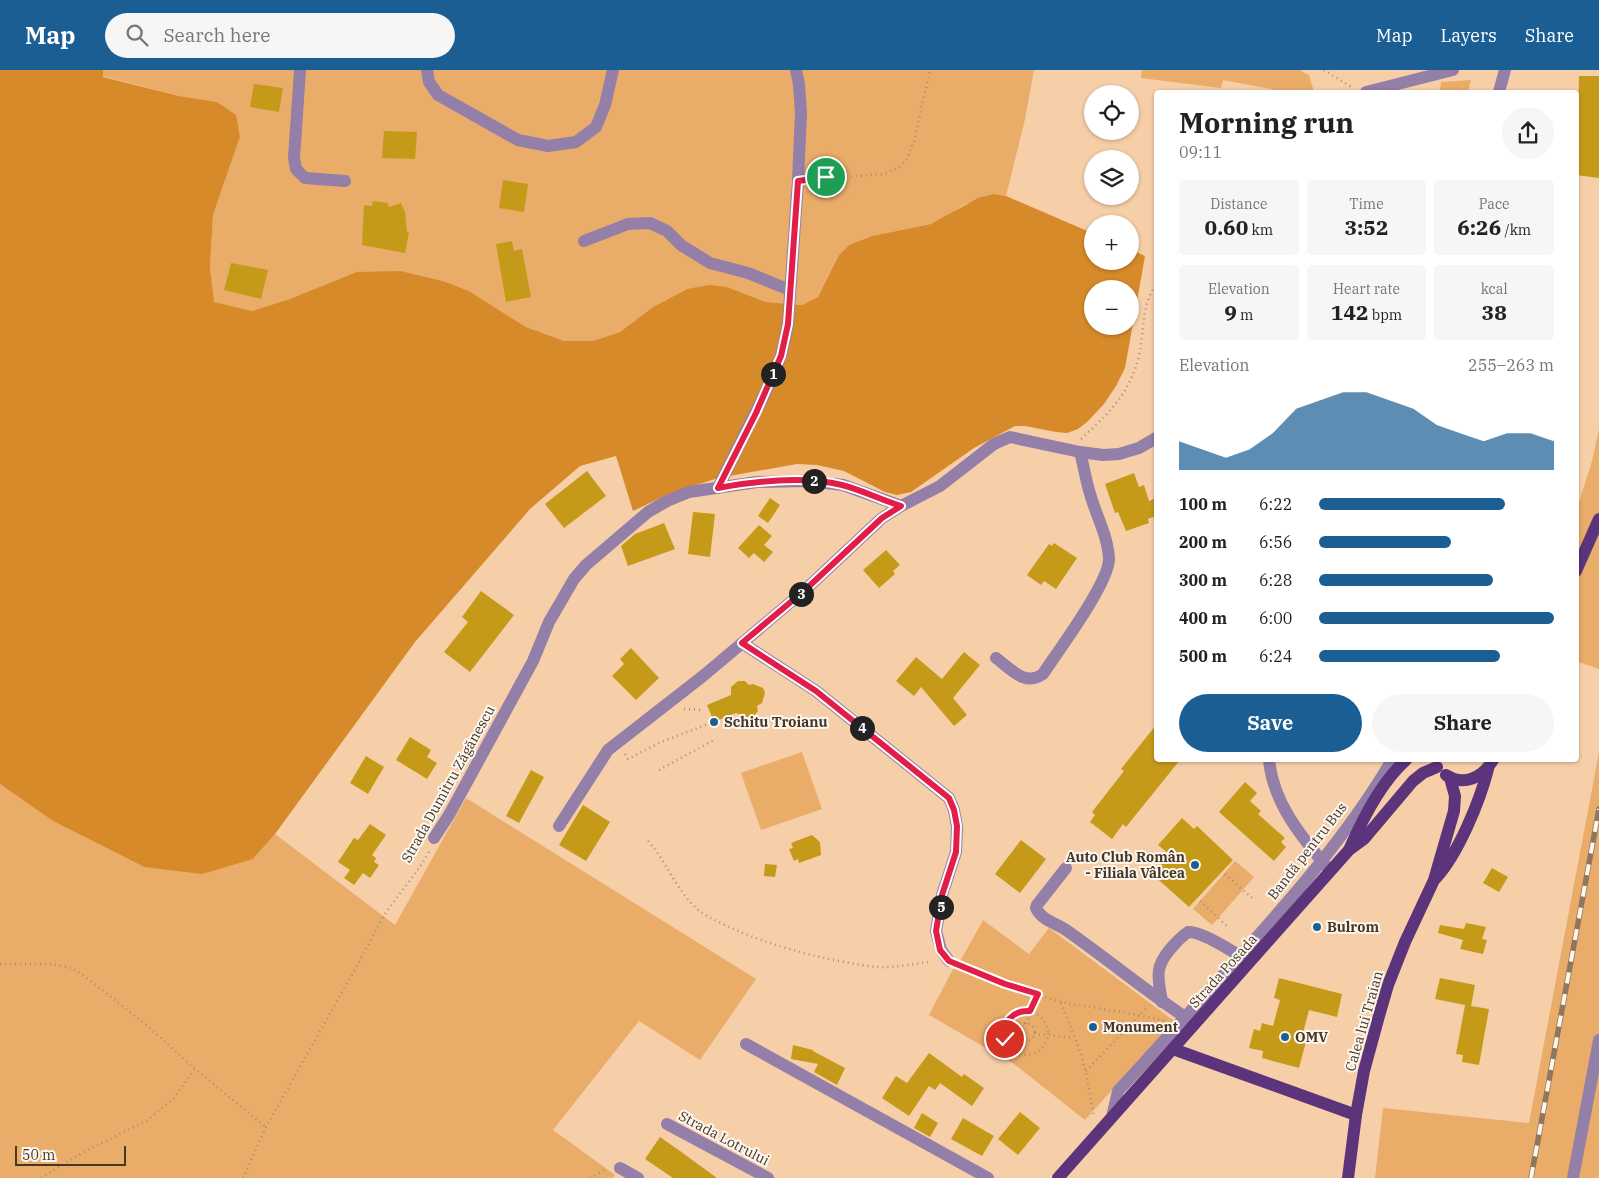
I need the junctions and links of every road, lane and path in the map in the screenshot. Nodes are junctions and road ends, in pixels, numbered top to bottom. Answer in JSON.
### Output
{"nodes":[{"id":1,"x":300,"y":70,"type":"edge"},
{"id":2,"x":428,"y":70,"type":"edge"},
{"id":3,"x":613,"y":70,"type":"edge"},
{"id":4,"x":796,"y":70,"type":"edge"},
{"id":5,"x":930,"y":70,"type":"edge"},
{"id":6,"x":1324,"y":70,"type":"edge"},
{"id":7,"x":1453,"y":70,"type":"edge"},
{"id":8,"x":1505,"y":70,"type":"edge"},
{"id":9,"x":1354,"y":88,"type":"dead end"},
{"id":10,"x":1374,"y":90,"type":"edge"},
{"id":11,"x":1500,"y":90,"type":"edge"},
{"id":12,"x":344,"y":181,"type":"dead end"},
{"id":13,"x":798,"y":181,"type":"junction"},
{"id":14,"x":584,"y":240,"type":"dead end"},
{"id":15,"x":1154,"y":288,"type":"edge"},
{"id":16,"x":790,"y":290,"type":"junction"},
{"id":17,"x":1154,"y":439,"type":"edge"},
{"id":18,"x":1074,"y":451,"type":"junction"},
{"id":19,"x":718,"y":488,"type":"junction"},
{"id":20,"x":901,"y":506,"type":"junction"},
{"id":21,"x":1599,"y":519,"type":"edge"},
{"id":22,"x":1579,"y":564,"type":"edge"},
{"id":23,"x":745,"y":640,"type":"junction"},
{"id":24,"x":996,"y":658,"type":"dead end"},
{"id":25,"x":708,"y":724,"type":"dead end"},
{"id":26,"x":714,"y":740,"type":"dead end"},
{"id":27,"x":616,"y":744,"type":"junction"},
{"id":28,"x":1270,"y":762,"type":"edge"},
{"id":29,"x":1391,"y":762,"type":"edge"},
{"id":30,"x":1404,"y":762,"type":"edge"},
{"id":31,"x":1435,"y":764,"type":"edge"},
{"id":32,"x":1491,"y":765,"type":"edge"},
{"id":33,"x":659,"y":770,"type":"dead end"},
{"id":34,"x":1450,"y":778,"type":"junction"},
{"id":35,"x":559,"y":826,"type":"dead end"},
{"id":36,"x":434,"y":838,"type":"joint"},
{"id":37,"x":648,"y":841,"type":"dead end"},
{"id":38,"x":1349,"y":850,"type":"junction"},
{"id":39,"x":1322,"y":861,"type":"junction"},
{"id":40,"x":1066,"y":868,"type":"dead end"},
{"id":41,"x":1330,"y":872,"type":"junction"},
{"id":42,"x":1225,"y":874,"type":"dead end"},
{"id":43,"x":1434,"y":880,"type":"junction"},
{"id":44,"x":1252,"y":898,"type":"dead end"},
{"id":45,"x":1200,"y":901,"type":"dead end"},
{"id":46,"x":1227,"y":926,"type":"dead end"},
{"id":47,"x":1245,"y":959,"type":"junction"},
{"id":48,"x":949,"y":961,"type":"junction"},
{"id":49,"x":0,"y":964,"type":"edge"},
{"id":50,"x":1038,"y":994,"type":"junction"},
{"id":51,"x":1159,"y":1000,"type":"junction"},
{"id":52,"x":1061,"y":1002,"type":"junction"},
{"id":53,"x":1030,"y":1011,"type":"junction"},
{"id":54,"x":1139,"y":1015,"type":"junction"},
{"id":55,"x":1167,"y":1021,"type":"dead end"},
{"id":56,"x":1190,"y":1021,"type":"junction"},
{"id":57,"x":1026,"y":1024,"type":"junction"},
{"id":58,"x":1034,"y":1034,"type":"junction"},
{"id":59,"x":1048,"y":1035,"type":"junction"},
{"id":60,"x":1074,"y":1038,"type":"junction"},
{"id":61,"x":1599,"y":1040,"type":"edge"},
{"id":62,"x":746,"y":1044,"type":"dead end"},
{"id":63,"x":1173,"y":1049,"type":"junction"},
{"id":64,"x":195,"y":1069,"type":"junction"},
{"id":65,"x":1086,"y":1072,"type":"junction"},
{"id":66,"x":1356,"y":1116,"type":"junction"},
{"id":67,"x":1112,"y":1117,"type":"junction"},
{"id":68,"x":667,"y":1124,"type":"dead end"},
{"id":69,"x":266,"y":1127,"type":"junction"},
{"id":70,"x":1097,"y":1133,"type":"junction"},
{"id":71,"x":620,"y":1168,"type":"joint"},
{"id":72,"x":41,"y":1178,"type":"edge"},
{"id":73,"x":243,"y":1178,"type":"edge"},
{"id":74,"x":590,"y":1178,"type":"edge"},
{"id":75,"x":638,"y":1178,"type":"edge"},
{"id":76,"x":768,"y":1178,"type":"edge"},
{"id":77,"x":988,"y":1178,"type":"edge"},
{"id":78,"x":1058,"y":1178,"type":"edge"},
{"id":79,"x":1348,"y":1178,"type":"edge"},
{"id":80,"x":1573,"y":1178,"type":"edge"}],
"edges":[{"from":1,"to":12,"type":"street"},
{"from":2,"to":3,"type":"street"},
{"from":4,"to":13,"type":"street"},
{"from":5,"to":13,"type":"path"},
{"from":6,"to":9,"type":"path"},
{"from":7,"to":10,"type":"street"},
{"from":8,"to":11,"type":"street"},
{"from":13,"to":16,"type":"street"},
{"from":14,"to":16,"type":"street"},
{"from":15,"to":18,"type":"path"},
{"from":16,"to":19,"type":"street"},
{"from":17,"to":18,"type":"street"},
{"from":18,"to":20,"type":"street"},
{"from":18,"to":24,"type":"street"},
{"from":19,"to":20,"type":"street","name":"Strada Dumitru Zăgănescu"},
{"from":19,"to":36,"type":"street","name":"Strada Dumitru Zăgănescu"},
{"from":20,"to":23,"type":"street"},
{"from":21,"to":22,"type":"main road"},
{"from":23,"to":27,"type":"street"},
{"from":23,"to":48,"type":"street"},
{"from":25,"to":27,"type":"path"},
{"from":26,"to":33,"type":"path"},
{"from":27,"to":35,"type":"street"},
{"from":28,"to":39,"type":"street"},
{"from":29,"to":39,"type":"street","name":"Bandă pentru Bus"},
{"from":30,"to":38,"type":"main road","name":"Strada Posada"},
{"from":31,"to":34,"type":"main road"},
{"from":31,"to":38,"type":"main road","name":"Strada Posada"},
{"from":32,"to":34,"type":"main road"},
{"from":32,"to":43,"type":"main road","name":"Calea lui Traian"},
{"from":34,"to":43,"type":"main road","name":"Calea lui Traian"},
{"from":36,"to":69,"type":"path","name":"Strada Dumitru Zăgănescu"},
{"from":37,"to":48,"type":"path"},
{"from":38,"to":41,"type":"main road","name":"Strada Posada"},
{"from":39,"to":41,"type":"street"},
{"from":39,"to":47,"type":"street","name":"Bandă pentru Bus"},
{"from":40,"to":51,"type":"street"},
{"from":41,"to":47,"type":"main road","name":"Strada Posada"},
{"from":42,"to":44,"type":"path"},
{"from":43,"to":66,"type":"main road","name":"Calea lui Traian"},
{"from":45,"to":46,"type":"path"},
{"from":47,"to":51,"type":"street"},
{"from":47,"to":56,"type":"main road","name":"Strada Posada"},
{"from":48,"to":50,"type":"path"},
{"from":49,"to":64,"type":"path"},
{"from":50,"to":52,"type":"path"},
{"from":50,"to":53,"type":"path"},
{"from":51,"to":54,"type":"path"},
{"from":51,"to":56,"type":"street"},
{"from":52,"to":54,"type":"path"},
{"from":52,"to":60,"type":"path"},
{"from":53,"to":57,"type":"path"},
{"from":53,"to":59,"type":"path"},
{"from":53,"to":59,"type":"path"},
{"from":54,"to":55,"type":"path"},
{"from":54,"to":65,"type":"path"},
{"from":56,"to":63,"type":"main road","name":"Strada Posada"},
{"from":56,"to":67,"type":"street"},
{"from":57,"to":58,"type":"path"},
{"from":57,"to":58,"type":"path"},
{"from":58,"to":59,"type":"path"},
{"from":59,"to":60,"type":"path"},
{"from":60,"to":65,"type":"path"},
{"from":61,"to":80,"type":"street"},
{"from":62,"to":77,"type":"street"},
{"from":63,"to":66,"type":"main road"},
{"from":63,"to":67,"type":"main road","name":"Strada Posada"},
{"from":64,"to":69,"type":"path"},
{"from":64,"to":72,"type":"path"},
{"from":65,"to":70,"type":"path"},
{"from":66,"to":79,"type":"main road","name":"Calea lui Traian"},
{"from":67,"to":70,"type":"main road","name":"Strada Posada"},
{"from":68,"to":76,"type":"street","name":"Strada Lotrului"},
{"from":69,"to":73,"type":"path","name":"Strada Dumitru Zăgănescu"},
{"from":70,"to":78,"type":"main road","name":"Strada Posada"},
{"from":71,"to":74,"type":"path"},
{"from":71,"to":75,"type":"street"}]}
